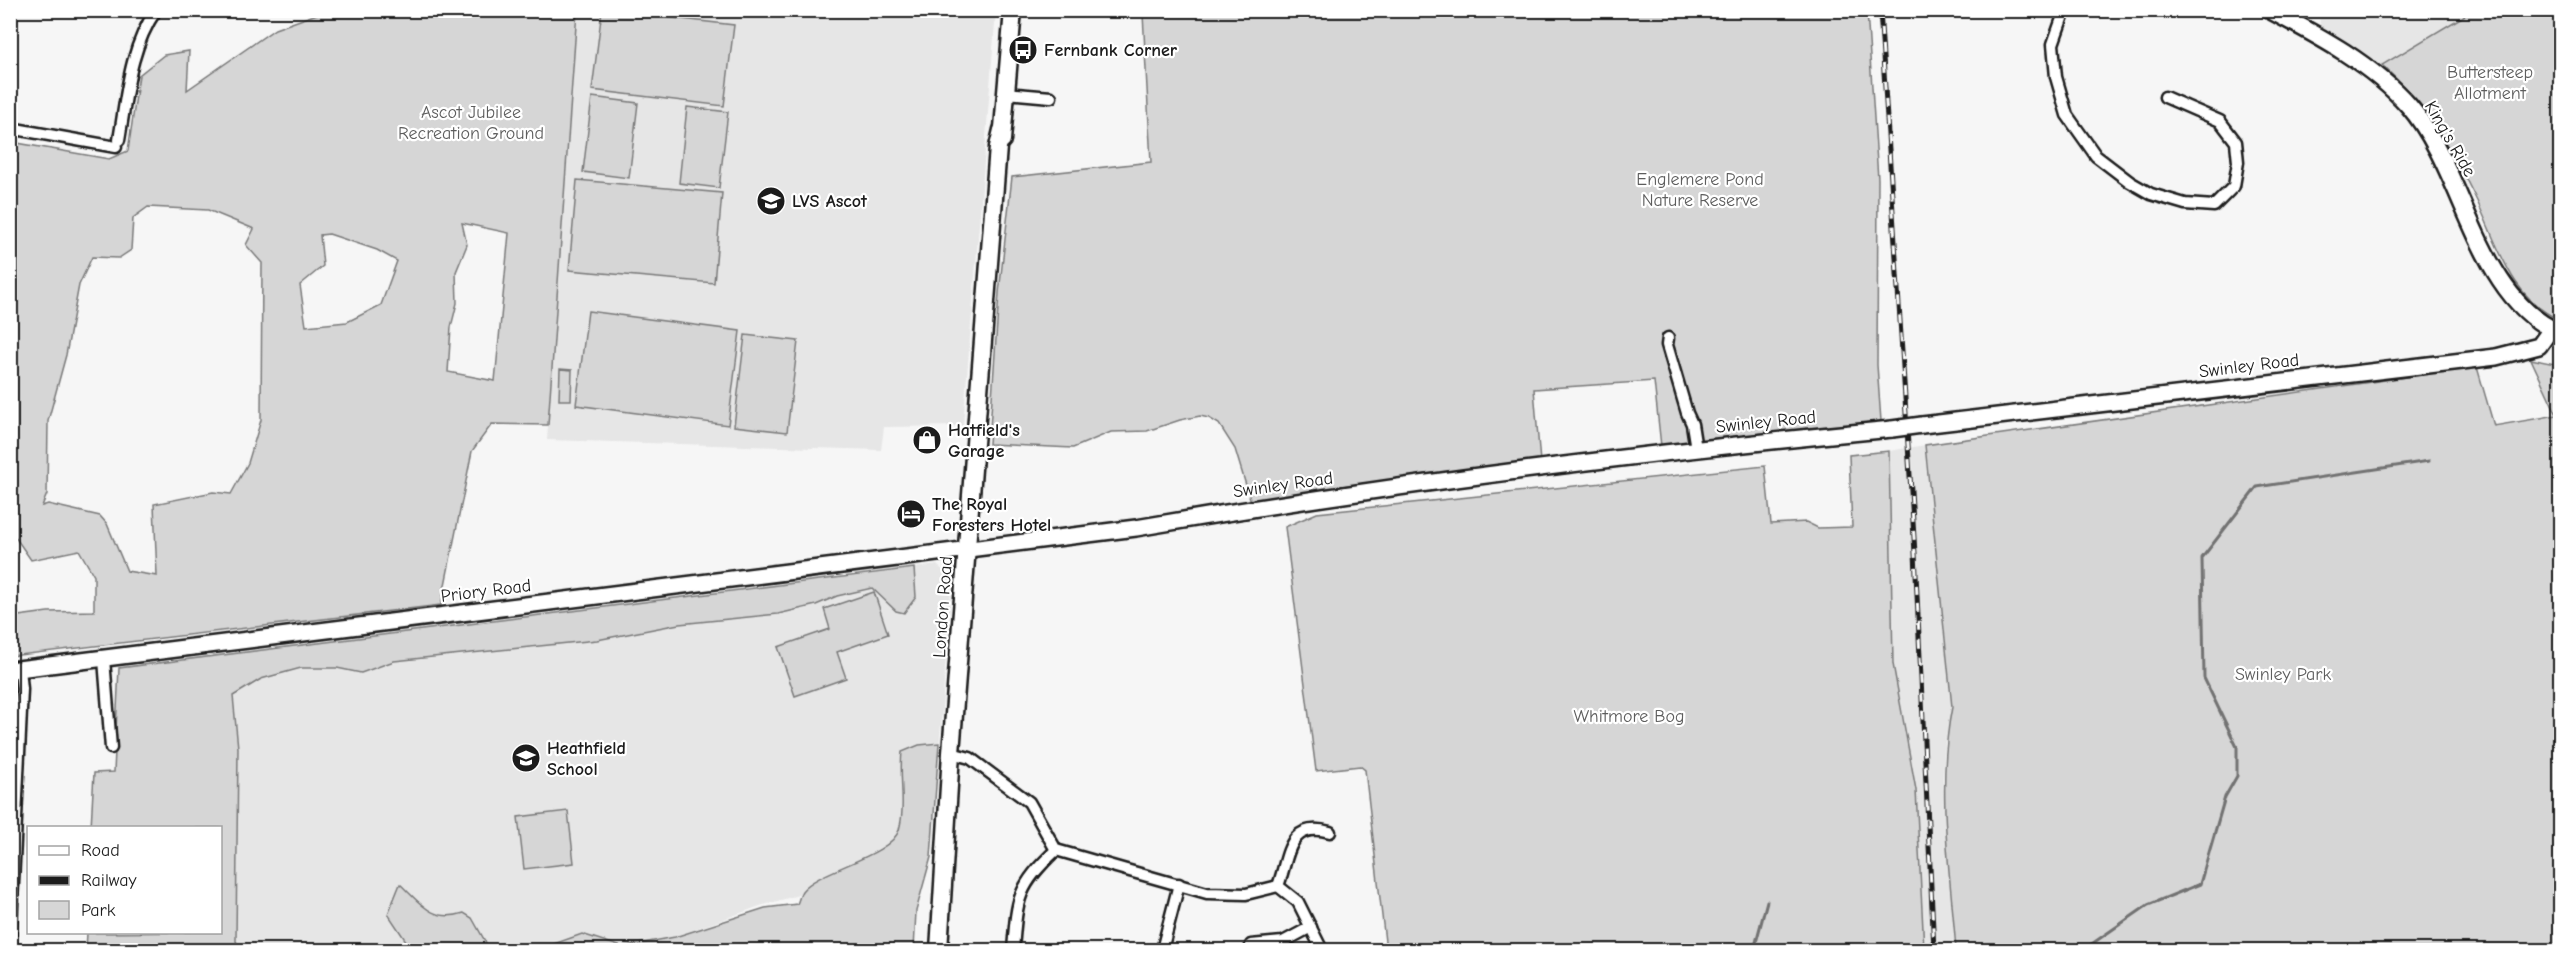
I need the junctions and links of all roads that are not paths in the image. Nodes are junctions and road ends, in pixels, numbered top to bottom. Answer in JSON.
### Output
{"nodes":[{"id":1,"x":156,"y":10,"type":"edge"},
{"id":2,"x":1013,"y":10,"type":"edge"},
{"id":3,"x":2065,"y":10,"type":"edge"},
{"id":4,"x":2270,"y":10,"type":"edge"},
{"id":5,"x":1006,"y":93,"type":"junction"},
{"id":6,"x":1051,"y":97,"type":"dead end"},
{"id":7,"x":2165,"y":98,"type":"dead end"},
{"id":8,"x":10,"y":128,"type":"edge"},
{"id":9,"x":2556,"y":331,"type":"edge"},
{"id":10,"x":1668,"y":338,"type":"dead end"},
{"id":11,"x":1696,"y":449,"type":"junction"},
{"id":12,"x":967,"y":550,"type":"junction"},
{"id":13,"x":104,"y":659,"type":"junction"},
{"id":14,"x":15,"y":670,"type":"edge"},
{"id":15,"x":111,"y":748,"type":"dead end"},
{"id":16,"x":951,"y":753,"type":"junction"},
{"id":17,"x":1330,"y":832,"type":"dead end"},
{"id":18,"x":1056,"y":849,"type":"junction"},
{"id":19,"x":1179,"y":884,"type":"junction"},
{"id":20,"x":1278,"y":886,"type":"junction"},
{"id":21,"x":1311,"y":927,"type":"junction"},
{"id":22,"x":1251,"y":945,"type":"dead end"},
{"id":23,"x":10,"y":948,"type":"edge"},
{"id":24,"x":939,"y":951,"type":"edge"},
{"id":25,"x":1013,"y":951,"type":"edge"},
{"id":26,"x":1162,"y":951,"type":"edge"},
{"id":27,"x":1323,"y":951,"type":"edge"}],
"edges":[{"from":1,"to":8,"type":"street"},
{"from":2,"to":5,"type":"main road","name":"London Road"},
{"from":3,"to":7,"type":"street"},
{"from":4,"to":9,"type":"main road","name":"King's Ride"},
{"from":5,"to":6,"type":"street"},
{"from":5,"to":12,"type":"main road","name":"London Road"},
{"from":9,"to":11,"type":"main road","name":"Swinley Road","bridge":true},
{"from":10,"to":11,"type":"street"},
{"from":11,"to":12,"type":"main road","name":"Swinley Road"},
{"from":12,"to":13,"type":"main road","name":"Priory Road"},
{"from":12,"to":16,"type":"main road","name":"London Road"},
{"from":13,"to":14,"type":"main road","name":"Priory Road"},
{"from":13,"to":15,"type":"street"},
{"from":14,"to":23,"type":"street"},
{"from":16,"to":18,"type":"street"},
{"from":16,"to":24,"type":"main road","name":"London Road"},
{"from":17,"to":20,"type":"street"},
{"from":18,"to":19,"type":"street"},
{"from":18,"to":25,"type":"street"},
{"from":19,"to":20,"type":"street"},
{"from":19,"to":26,"type":"street"},
{"from":20,"to":21,"type":"street"},
{"from":21,"to":22,"type":"street"},
{"from":21,"to":27,"type":"street"}]}
